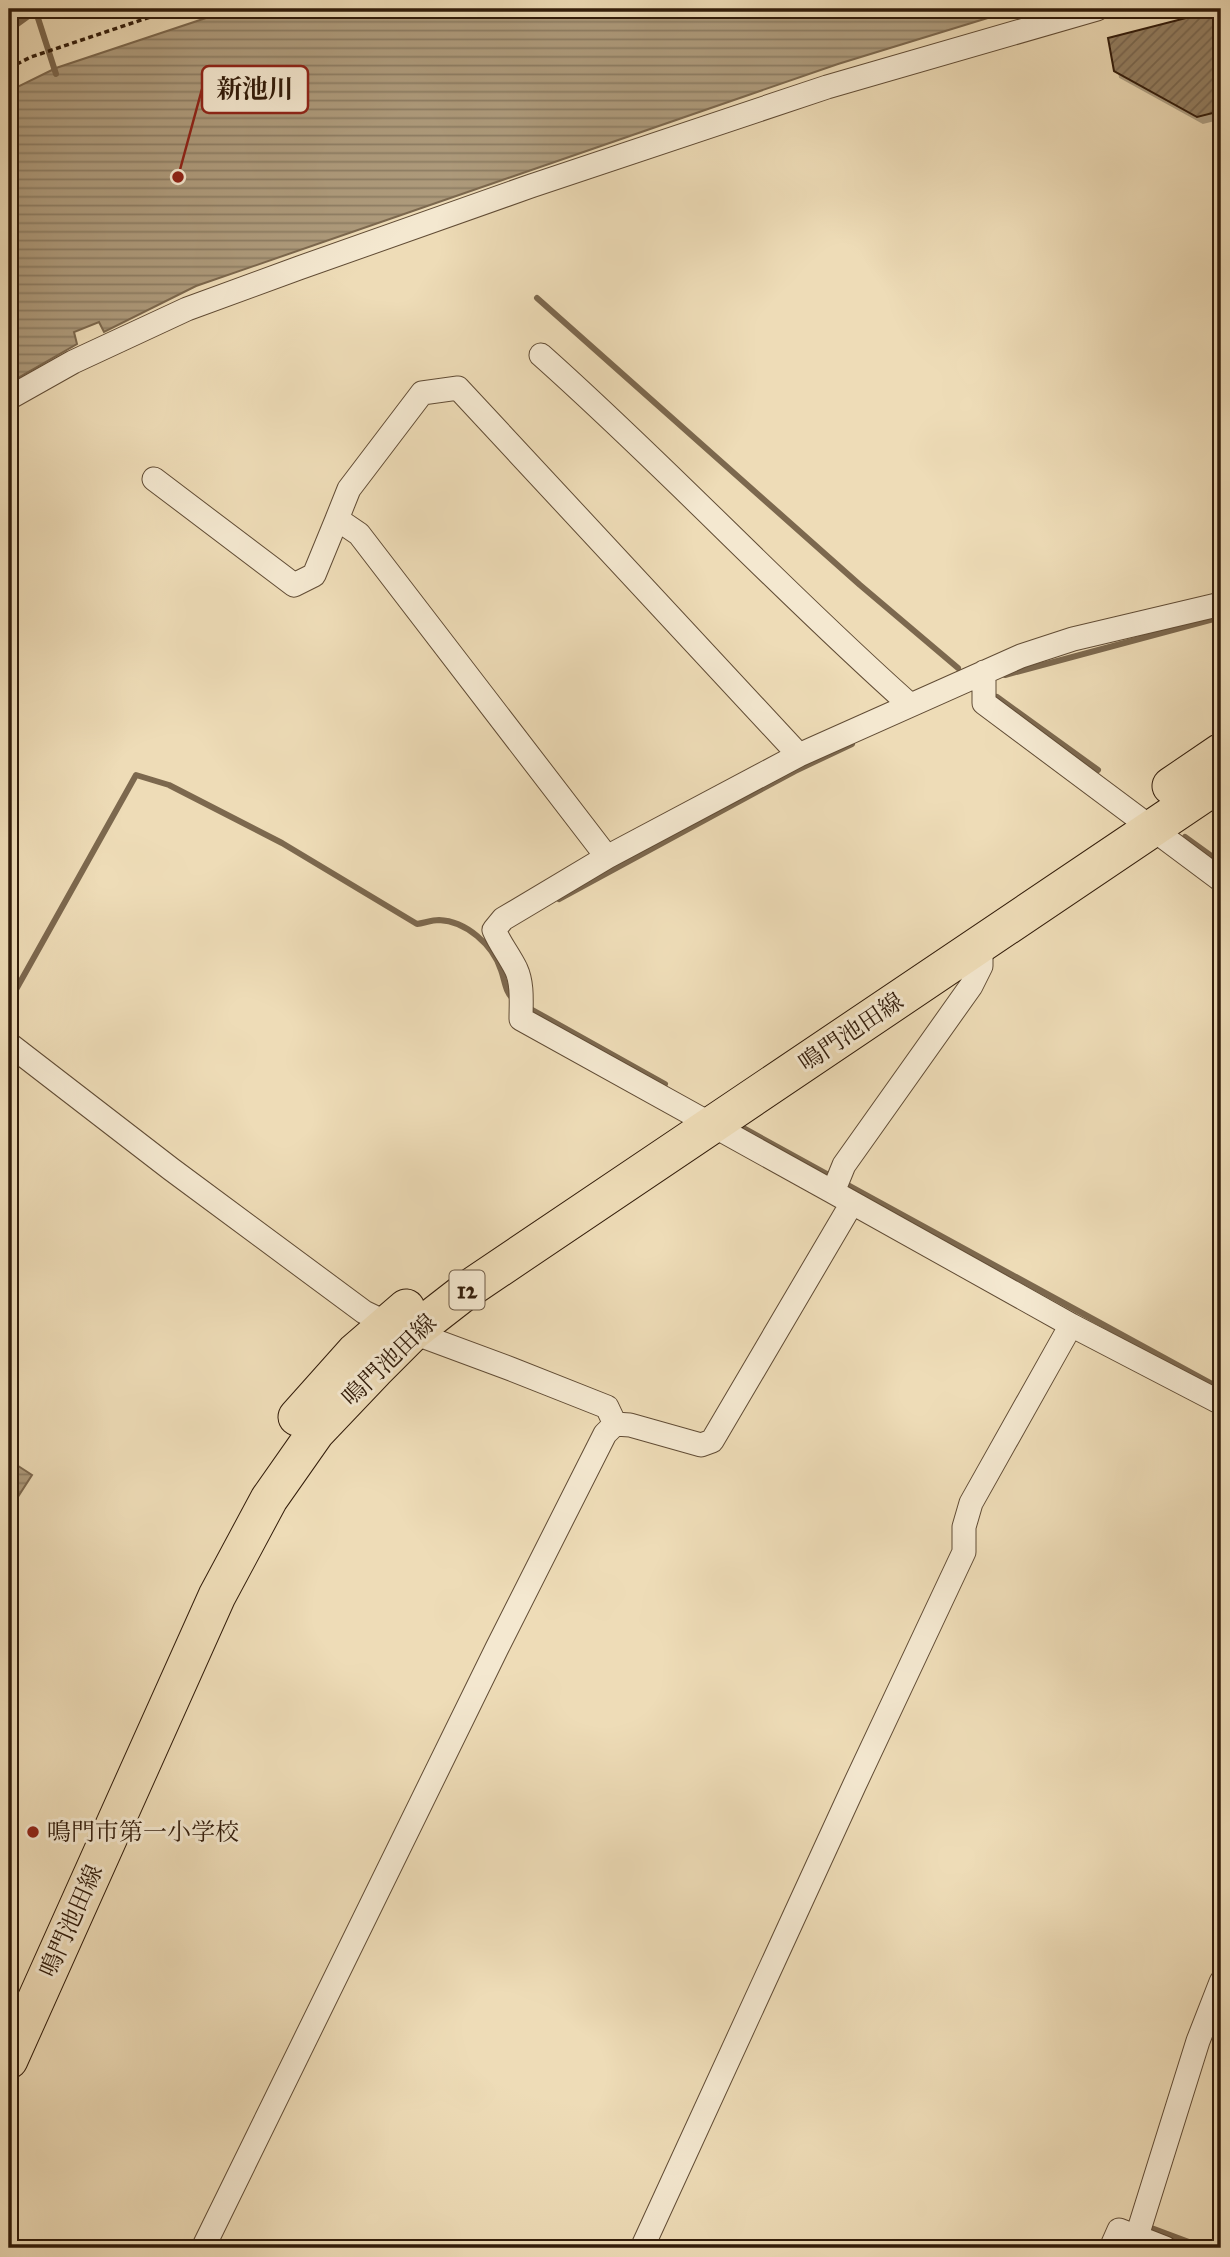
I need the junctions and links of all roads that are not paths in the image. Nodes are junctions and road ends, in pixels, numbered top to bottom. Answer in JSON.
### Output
{"nodes":[{"id":1,"x":1097,"y":9,"type":"edge"},
{"id":2,"x":541,"y":355,"type":"dead end"},
{"id":3,"x":9,"y":397,"type":"edge"},
{"id":4,"x":154,"y":478,"type":"dead end"},
{"id":5,"x":337,"y":519,"type":"junction"},
{"id":6,"x":1221,"y":604,"type":"edge"},
{"id":7,"x":984,"y":672,"type":"junction"},
{"id":8,"x":909,"y":705,"type":"junction"},
{"id":9,"x":1221,"y":752,"type":"edge"},
{"id":10,"x":799,"y":755,"type":"junction"},
{"id":11,"x":1221,"y":782,"type":"edge"},
{"id":12,"x":1142,"y":821,"type":"junction"},
{"id":13,"x":607,"y":857,"type":"junction"},
{"id":14,"x":1221,"y":880,"type":"edge"},
{"id":15,"x":981,"y":944,"type":"junction"},
{"id":16,"x":9,"y":1044,"type":"edge"},
{"id":17,"x":700,"y":1118,"type":"junction"},
{"id":18,"x":841,"y":1187,"type":"junction"},
{"id":19,"x":1070,"y":1325,"type":"junction"},
{"id":20,"x":400,"y":1328,"type":"junction"},
{"id":21,"x":1221,"y":1403,"type":"edge"},
{"id":22,"x":615,"y":1424,"type":"junction"},
{"id":23,"x":1221,"y":1982,"type":"edge"},
{"id":24,"x":9,"y":2005,"type":"edge"},
{"id":25,"x":9,"y":2060,"type":"edge"},
{"id":26,"x":1131,"y":2232,"type":"edge"},
{"id":27,"x":203,"y":2248,"type":"edge"},
{"id":28,"x":642,"y":2248,"type":"edge"},
{"id":29,"x":1165,"y":2248,"type":"edge"}],
"edges":[{"from":1,"to":3,"type":"street"},
{"from":2,"to":8,"type":"street"},
{"from":4,"to":5,"type":"street"},
{"from":5,"to":10,"type":"street"},
{"from":5,"to":13,"type":"street"},
{"from":6,"to":7,"type":"street"},
{"from":7,"to":8,"type":"street"},
{"from":7,"to":12,"type":"street"},
{"from":8,"to":10,"type":"street"},
{"from":9,"to":12,"type":"main road","name":"鳴門池田線","number":"12"},
{"from":10,"to":13,"type":"street"},
{"from":11,"to":12,"type":"main road","name":"鳴門池田線","number":"12"},
{"from":12,"to":14,"type":"street"},
{"from":12,"to":15,"type":"main road","name":"鳴門池田線","number":"12"},
{"from":12,"to":17,"type":"main road","name":"鳴門池田線","number":"12"},
{"from":13,"to":17,"type":"street"},
{"from":15,"to":17,"type":"main road","name":"鳴門池田線","number":"12"},
{"from":15,"to":18,"type":"street"},
{"from":16,"to":20,"type":"street"},
{"from":17,"to":18,"type":"street"},
{"from":17,"to":20,"type":"main road","name":"鳴門池田線","number":"12"},
{"from":18,"to":19,"type":"street"},
{"from":18,"to":22,"type":"street"},
{"from":19,"to":21,"type":"street"},
{"from":19,"to":28,"type":"street"},
{"from":20,"to":22,"type":"street"},
{"from":20,"to":24,"type":"main road","name":"鳴門池田線","number":"12"},
{"from":20,"to":25,"type":"main road","name":"鳴門池田線","number":"12"},
{"from":22,"to":27,"type":"street"},
{"from":23,"to":26,"type":"street"},
{"from":26,"to":29,"type":"street"}]}
